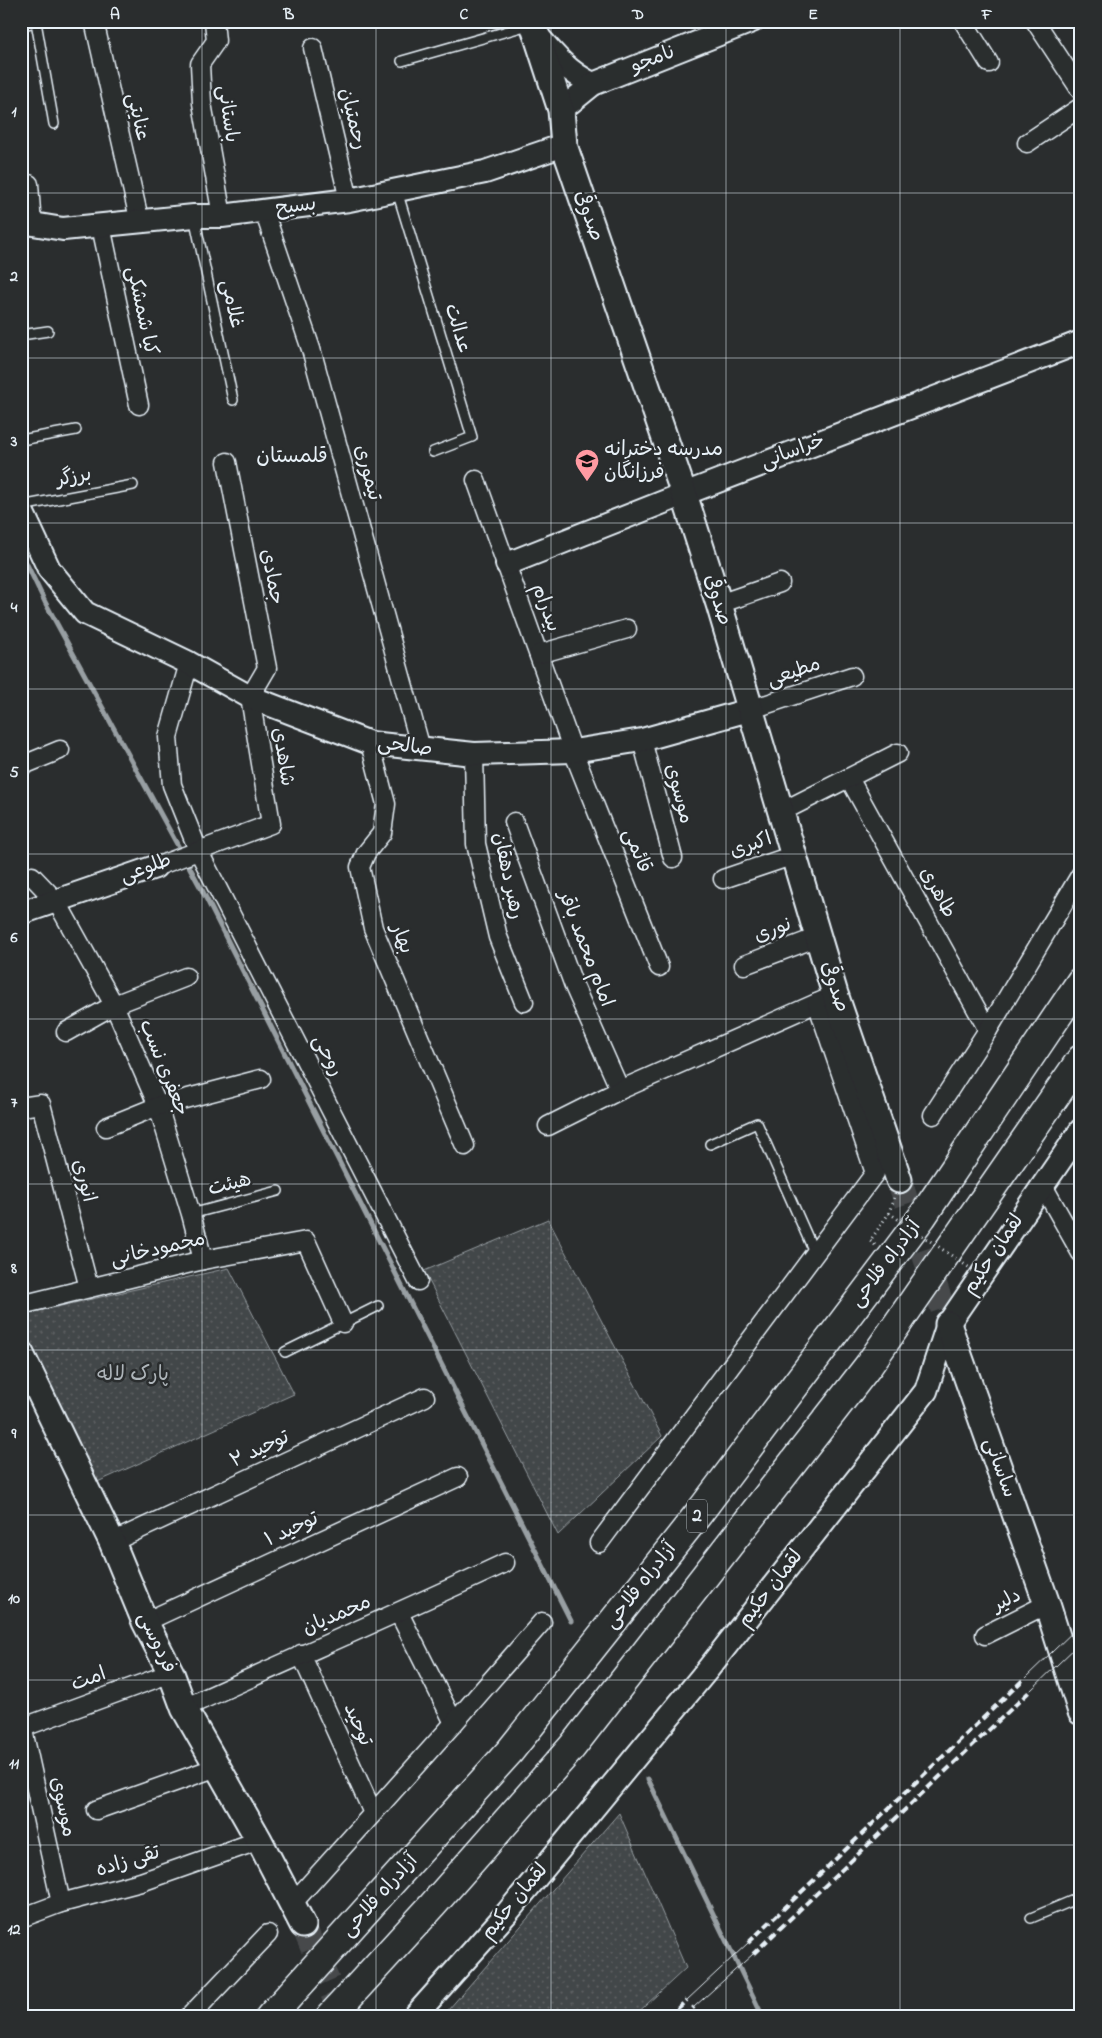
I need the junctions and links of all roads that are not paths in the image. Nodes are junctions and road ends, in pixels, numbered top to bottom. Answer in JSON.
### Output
{"nodes":[{"id":1,"x":36,"y":21,"type":"edge"},
{"id":2,"x":94,"y":21,"type":"edge"},
{"id":3,"x":214,"y":21,"type":"edge"},
{"id":4,"x":752,"y":21,"type":"edge"},
{"id":5,"x":964,"y":21,"type":"edge"},
{"id":6,"x":1034,"y":21,"type":"edge"},
{"id":7,"x":21,"y":26,"type":"edge"},
{"id":8,"x":533,"y":26,"type":"edge"},
{"id":9,"x":718,"y":27,"type":"edge"},
{"id":10,"x":313,"y":48,"type":"dead end"},
{"id":11,"x":402,"y":61,"type":"dead end"},
{"id":12,"x":989,"y":63,"type":"dead end"},
{"id":13,"x":593,"y":84,"type":"junction"},
{"id":14,"x":1081,"y":91,"type":"edge"},
{"id":15,"x":1081,"y":106,"type":"edge"},
{"id":16,"x":561,"y":110,"type":"junction"},
{"id":17,"x":54,"y":124,"type":"dead end"},
{"id":18,"x":1028,"y":143,"type":"dead end"},
{"id":19,"x":564,"y":145,"type":"junction"},
{"id":20,"x":29,"y":184,"type":"dead end"},
{"id":21,"x":396,"y":190,"type":"junction"},
{"id":22,"x":349,"y":200,"type":"junction"},
{"id":23,"x":264,"y":210,"type":"junction"},
{"id":24,"x":194,"y":216,"type":"junction"},
{"id":25,"x":222,"y":216,"type":"junction"},
{"id":26,"x":140,"y":222,"type":"junction"},
{"id":27,"x":26,"y":223,"type":"edge"},
{"id":28,"x":101,"y":226,"type":"junction"},
{"id":29,"x":48,"y":331,"type":"dead end"},
{"id":30,"x":21,"y":335,"type":"edge"},
{"id":31,"x":1081,"y":342,"type":"edge"},
{"id":32,"x":234,"y":400,"type":"dead end"},
{"id":33,"x":140,"y":405,"type":"dead end"},
{"id":34,"x":76,"y":430,"type":"dead end"},
{"id":35,"x":21,"y":440,"type":"edge"},
{"id":36,"x":433,"y":452,"type":"dead end"},
{"id":37,"x":227,"y":462,"type":"dead end"},
{"id":38,"x":476,"y":480,"type":"dead end"},
{"id":39,"x":133,"y":485,"type":"dead end"},
{"id":40,"x":684,"y":494,"type":"junction"},
{"id":41,"x":21,"y":508,"type":"edge"},
{"id":42,"x":507,"y":564,"type":"junction"},
{"id":43,"x":780,"y":583,"type":"dead end"},
{"id":44,"x":719,"y":604,"type":"junction"},
{"id":45,"x":627,"y":629,"type":"dead end"},
{"id":46,"x":539,"y":654,"type":"junction"},
{"id":47,"x":189,"y":663,"type":"junction"},
{"id":48,"x":852,"y":676,"type":"dead end"},
{"id":49,"x":250,"y":697,"type":"junction"},
{"id":50,"x":749,"y":710,"type":"junction"},
{"id":51,"x":642,"y":740,"type":"junction"},
{"id":52,"x":370,"y":743,"type":"junction"},
{"id":53,"x":421,"y":749,"type":"junction"},
{"id":54,"x":60,"y":750,"type":"dead end"},
{"id":55,"x":573,"y":751,"type":"junction"},
{"id":56,"x":898,"y":753,"type":"dead end"},
{"id":57,"x":474,"y":754,"type":"junction"},
{"id":58,"x":21,"y":766,"type":"edge"},
{"id":59,"x":849,"y":778,"type":"junction"},
{"id":60,"x":781,"y":812,"type":"junction"},
{"id":61,"x":514,"y":822,"type":"dead end"},
{"id":62,"x":271,"y":824,"type":"joint"},
{"id":63,"x":198,"y":850,"type":"junction"},
{"id":64,"x":794,"y":855,"type":"junction"},
{"id":65,"x":673,"y":858,"type":"dead end"},
{"id":66,"x":155,"y":867,"type":"joint"},
{"id":67,"x":1081,"y":874,"type":"edge"},
{"id":68,"x":21,"y":878,"type":"edge"},
{"id":69,"x":722,"y":878,"type":"dead end"},
{"id":70,"x":57,"y":902,"type":"junction"},
{"id":71,"x":21,"y":913,"type":"edge"},
{"id":72,"x":818,"y":937,"type":"junction"},
{"id":73,"x":744,"y":965,"type":"dead end"},
{"id":74,"x":659,"y":967,"type":"dead end"},
{"id":75,"x":186,"y":977,"type":"dead end"},
{"id":76,"x":1081,"y":981,"type":"edge"},
{"id":77,"x":826,"y":998,"type":"junction"},
{"id":78,"x":524,"y":1002,"type":"dead end"},
{"id":79,"x":114,"y":1005,"type":"junction"},
{"id":80,"x":988,"y":1030,"type":"junction"},
{"id":81,"x":66,"y":1032,"type":"dead end"},
{"id":82,"x":1081,"y":1059,"type":"edge"},
{"id":83,"x":261,"y":1079,"type":"dead end"},
{"id":84,"x":620,"y":1090,"type":"junction"},
{"id":85,"x":158,"y":1106,"type":"junction"},
{"id":86,"x":21,"y":1107,"type":"edge"},
{"id":87,"x":933,"y":1115,"type":"dead end"},
{"id":88,"x":548,"y":1126,"type":"dead end"},
{"id":89,"x":106,"y":1127,"type":"dead end"},
{"id":90,"x":1081,"y":1130,"type":"edge"},
{"id":91,"x":710,"y":1144,"type":"dead end"},
{"id":92,"x":465,"y":1146,"type":"dead end"},
{"id":93,"x":899,"y":1180,"type":"tunnel mouth"},
{"id":94,"x":1042,"y":1184,"type":"junction"},
{"id":95,"x":278,"y":1191,"type":"dead end"},
{"id":96,"x":191,"y":1214,"type":"junction"},
{"id":97,"x":1081,"y":1253,"type":"edge"},
{"id":98,"x":815,"y":1254,"type":"junction"},
{"id":99,"x":203,"y":1260,"type":"junction"},
{"id":100,"x":418,"y":1281,"type":"dead end"},
{"id":101,"x":89,"y":1288,"type":"junction"},
{"id":102,"x":21,"y":1305,"type":"edge"},
{"id":103,"x":378,"y":1306,"type":"dead end"},
{"id":104,"x":343,"y":1323,"type":"junction"},
{"id":105,"x":948,"y":1324,"type":"junction"},
{"id":106,"x":285,"y":1352,"type":"dead end"},
{"id":107,"x":21,"y":1354,"type":"edge"},
{"id":108,"x":425,"y":1398,"type":"dead end"},
{"id":109,"x":458,"y":1477,"type":"dead end"},
{"id":110,"x":112,"y":1542,"type":"junction"},
{"id":111,"x":599,"y":1543,"type":"dead end"},
{"id":112,"x":505,"y":1562,"type":"dead end"},
{"id":113,"x":1049,"y":1609,"type":"junction"},
{"id":114,"x":399,"y":1613,"type":"junction"},
{"id":115,"x":145,"y":1622,"type":"junction"},
{"id":116,"x":542,"y":1622,"type":"dead end"},
{"id":117,"x":985,"y":1635,"type":"dead end"},
{"id":118,"x":301,"y":1654,"type":"junction"},
{"id":119,"x":171,"y":1673,"type":"junction"},
{"id":120,"x":184,"y":1708,"type":"junction"},
{"id":121,"x":1081,"y":1712,"type":"edge"},
{"id":122,"x":454,"y":1723,"type":"junction"},
{"id":123,"x":22,"y":1725,"type":"edge"},
{"id":124,"x":217,"y":1767,"type":"junction"},
{"id":125,"x":96,"y":1810,"type":"dead end"},
{"id":126,"x":373,"y":1813,"type":"junction"},
{"id":127,"x":246,"y":1845,"type":"dead end"},
{"id":128,"x":1081,"y":1897,"type":"edge"},
{"id":129,"x":61,"y":1903,"type":"junction"},
{"id":130,"x":297,"y":1915,"type":"joint"},
{"id":131,"x":21,"y":1918,"type":"edge"},
{"id":132,"x":1031,"y":1918,"type":"dead end"},
{"id":133,"x":268,"y":1934,"type":"dead end"},
{"id":134,"x":189,"y":2017,"type":"edge"},
{"id":135,"x":270,"y":2017,"type":"edge"},
{"id":136,"x":330,"y":2017,"type":"edge"},
{"id":137,"x":414,"y":2017,"type":"edge"}],
"edges":[{"from":1,"to":7,"type":"lane"},
{"from":1,"to":17,"type":"lane"},
{"from":2,"to":26,"type":"street","name":"عنایتی"},
{"from":3,"to":25,"type":"street","name":"باستانی"},
{"from":4,"to":9,"type":"street","name":"نامجو"},
{"from":5,"to":12,"type":"street"},
{"from":6,"to":14,"type":"street"},
{"from":8,"to":11,"type":"lane"},
{"from":8,"to":13,"type":"street"},
{"from":8,"to":16,"type":"main road","name":"صدوقی"},
{"from":9,"to":13,"type":"street","name":"نامجو"},
{"from":10,"to":22,"type":"street","name":"رحمتیان"},
{"from":13,"to":16,"type":"street","name":"نامجو"},
{"from":15,"to":18,"type":"street"},
{"from":16,"to":19,"type":"main road","name":"صدوقی"},
{"from":19,"to":21,"type":"street","name":"بسیح"},
{"from":19,"to":40,"type":"main road","name":"صدوقی"},
{"from":20,"to":27,"type":"street"},
{"from":21,"to":22,"type":"street","name":"بسیح"},
{"from":21,"to":36,"type":"lane","name":"عدالت"},
{"from":22,"to":23,"type":"street","name":"بسیح"},
{"from":23,"to":25,"type":"street","name":"بسیح"},
{"from":23,"to":53,"type":"street","name":"تیموری"},
{"from":24,"to":25,"type":"street","name":"بسیح"},
{"from":24,"to":26,"type":"street","name":"بسیح"},
{"from":24,"to":32,"type":"lane","name":"غلامی"},
{"from":26,"to":28,"type":"street","name":"بسیح"},
{"from":27,"to":28,"type":"street","name":"بسیح"},
{"from":28,"to":33,"type":"street","name":"کیا شمشکی"},
{"from":29,"to":30,"type":"lane"},
{"from":31,"to":40,"type":"street","name":"خراسانی"},
{"from":34,"to":35,"type":"lane"},
{"from":37,"to":49,"type":"street","name":"جمادی"},
{"from":38,"to":42,"type":"street","name":"بیدرام"},
{"from":39,"to":41,"type":"lane","name":"برزگر"},
{"from":40,"to":42,"type":"street","name":"خراسانی"},
{"from":40,"to":44,"type":"main road","name":"صدوقی"},
{"from":41,"to":47,"type":"street","name":"صالحی"},
{"from":42,"to":46,"type":"street","name":"بیدرام"},
{"from":43,"to":44,"type":"street"},
{"from":44,"to":50,"type":"main road","name":"صدوقی"},
{"from":45,"to":46,"type":"street"},
{"from":46,"to":55,"type":"street","name":"بیدرام"},
{"from":47,"to":49,"type":"street","name":"صالحی"},
{"from":47,"to":63,"type":"street","name":"روحی"},
{"from":48,"to":50,"type":"street","name":"مطیعی"},
{"from":49,"to":52,"type":"street","name":"صالحی"},
{"from":49,"to":62,"type":"street","name":"شاهدی"},
{"from":50,"to":51,"type":"street","name":"صالحی"},
{"from":50,"to":60,"type":"main road","name":"صدوقی"},
{"from":51,"to":55,"type":"street","name":"صالحی"},
{"from":51,"to":65,"type":"street","name":"موسوی"},
{"from":52,"to":53,"type":"street","name":"صالحی"},
{"from":52,"to":92,"type":"street","name":"بهار"},
{"from":53,"to":57,"type":"street","name":"صالحی"},
{"from":54,"to":58,"type":"street"},
{"from":55,"to":57,"type":"street","name":"صالحی"},
{"from":55,"to":74,"type":"street","name":"قائمی"},
{"from":56,"to":59,"type":"street"},
{"from":57,"to":78,"type":"street","name":"رهبر دهقان"},
{"from":59,"to":60,"type":"street"},
{"from":59,"to":80,"type":"street","name":"طاهری"},
{"from":60,"to":64,"type":"main road","name":"صدوقی"},
{"from":61,"to":84,"type":"street","name":"امام محمد باقر"},
{"from":62,"to":63,"type":"street","name":"طلوعی"},
{"from":63,"to":66,"type":"street","name":"طلوعی"},
{"from":63,"to":100,"type":"street","name":"روحی"},
{"from":64,"to":69,"type":"street","name":"اکبری"},
{"from":64,"to":72,"type":"main road","name":"صدوقی"},
{"from":66,"to":70,"type":"street","name":"طلوعی"},
{"from":67,"to":80,"type":"street"},
{"from":68,"to":70,"type":"street","name":"جعفری نسب"},
{"from":70,"to":71,"type":"street","name":"طلوعی"},
{"from":70,"to":79,"type":"street","name":"جعفری نسب"},
{"from":72,"to":73,"type":"street","name":"نوری"},
{"from":72,"to":77,"type":"main road","name":"صدوقی"},
{"from":75,"to":79,"type":"street"},
{"from":76,"to":135,"type":"highway","name":"آزادراه فلاحی","number":"2"},
{"from":77,"to":84,"type":"street"},
{"from":77,"to":93,"type":"main road","name":"صدوقی"},
{"from":77,"to":98,"type":"street"},
{"from":79,"to":81,"type":"street"},
{"from":79,"to":85,"type":"street","name":"جعفری نسب"},
{"from":80,"to":87,"type":"street"},
{"from":82,"to":136,"type":"highway","name":"آزادراه فلاحی","number":"2"},
{"from":83,"to":85,"type":"street"},
{"from":84,"to":88,"type":"street"},
{"from":85,"to":89,"type":"street"},
{"from":85,"to":96,"type":"street","name":"جعفری نسب"},
{"from":86,"to":101,"type":"street","name":"انوری"},
{"from":90,"to":94,"type":"street","name":"لقمان حکیم"},
{"from":91,"to":98,"type":"lane"},
{"from":94,"to":97,"type":"street"},
{"from":94,"to":105,"type":"street","name":"لقمان حکیم"},
{"from":95,"to":96,"type":"lane","name":"هیئت"},
{"from":96,"to":99,"type":"street","name":"جعفری نسب"},
{"from":98,"to":111,"type":"street"},
{"from":99,"to":101,"type":"street","name":"محمودخانی"},
{"from":99,"to":104,"type":"street","name":"محمودخانی"},
{"from":101,"to":102,"type":"street","name":"محمودخانی"},
{"from":103,"to":104,"type":"lane"},
{"from":104,"to":106,"type":"lane"},
{"from":105,"to":113,"type":"main road","name":"ساسانی"},
{"from":105,"to":137,"type":"street","name":"لقمان حکیم"},
{"from":107,"to":110,"type":"main road","name":"فردوسی"},
{"from":108,"to":110,"type":"street","name":"توحید ۲"},
{"from":109,"to":115,"type":"street","name":"توحید ۱"},
{"from":110,"to":115,"type":"main road","name":"فردوسی"},
{"from":112,"to":114,"type":"street","name":"محمدیان"},
{"from":113,"to":117,"type":"street","name":"دلیر"},
{"from":113,"to":121,"type":"main road","name":"ساسانی"},
{"from":114,"to":118,"type":"street","name":"محمدیان"},
{"from":114,"to":122,"type":"street"},
{"from":115,"to":119,"type":"main road","name":"فردوسی"},
{"from":116,"to":122,"type":"street"},
{"from":118,"to":120,"type":"street","name":"محمدیان"},
{"from":118,"to":126,"type":"street","name":"توحید"},
{"from":119,"to":120,"type":"main road","name":"فردوسی"},
{"from":119,"to":123,"type":"street","name":"امت"},
{"from":120,"to":124,"type":"main road","name":"فردوسی"},
{"from":122,"to":126,"type":"street"},
{"from":123,"to":129,"type":"street","name":"موسوی"},
{"from":124,"to":125,"type":"street"},
{"from":124,"to":130,"type":"main road","name":"فردوسی"},
{"from":126,"to":130,"type":"street"},
{"from":127,"to":129,"type":"street","name":"تقی زاده"},
{"from":128,"to":132,"type":"lane"},
{"from":129,"to":131,"type":"street","name":"تقی زاده"},
{"from":133,"to":134,"type":"street"}]}
